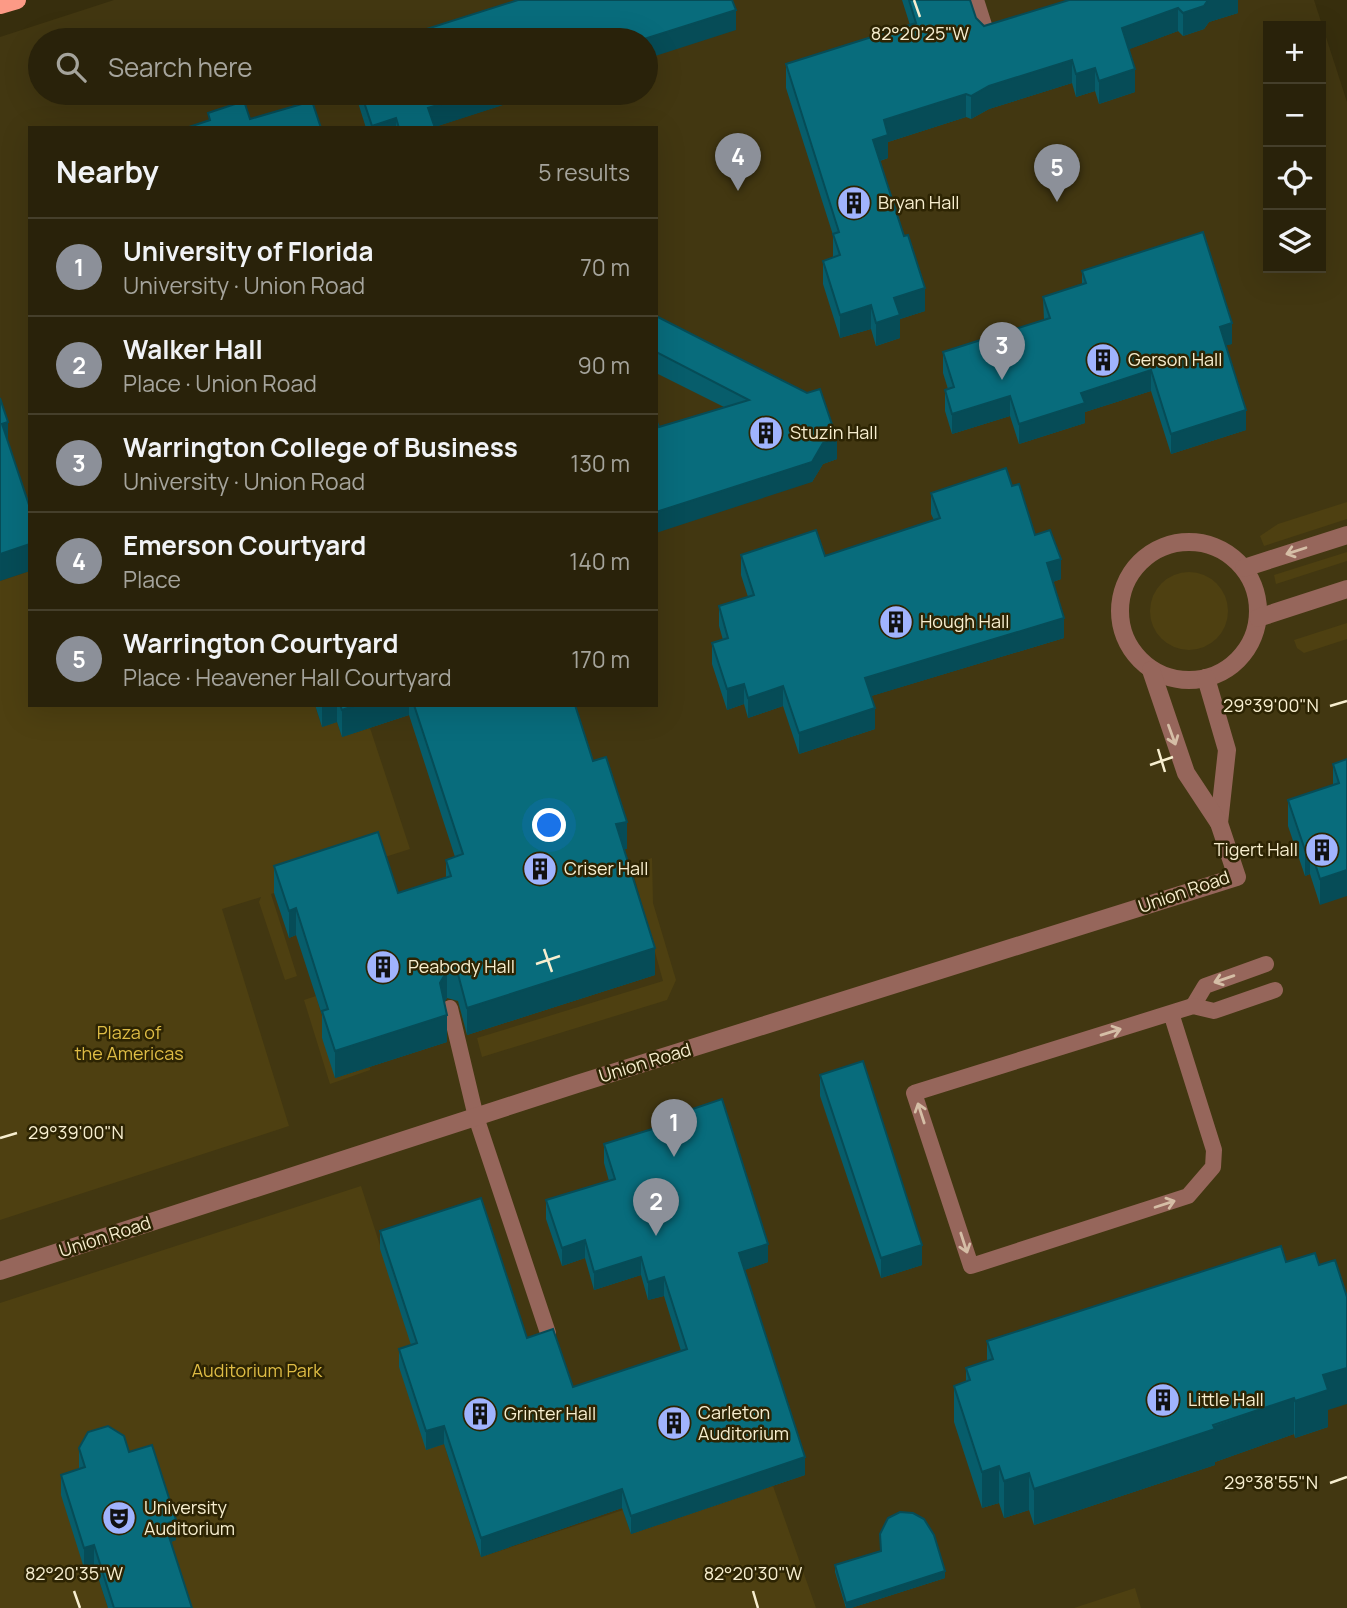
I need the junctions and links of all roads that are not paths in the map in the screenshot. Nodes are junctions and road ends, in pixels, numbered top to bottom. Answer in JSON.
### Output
{"nodes":[{"id":1,"x":17,"y":0,"type":"edge"},
{"id":2,"x":975,"y":0,"type":"edge"},
{"id":3,"x":0,"y":5,"type":"edge"},
{"id":4,"x":1014,"y":30,"type":"edge"},
{"id":5,"x":1347,"y":534,"type":"edge"},
{"id":6,"x":1244,"y":568,"type":"junction"},
{"id":7,"x":1347,"y":589,"type":"edge"},
{"id":8,"x":1258,"y":618,"type":"junction"},
{"id":9,"x":1151,"y":670,"type":"junction"},
{"id":10,"x":1206,"y":678,"type":"junction"},
{"id":11,"x":1219,"y":823,"type":"junction"},
{"id":12,"x":1266,"y":964,"type":"dead end"},
{"id":13,"x":1275,"y":990,"type":"dead end"},
{"id":14,"x":1193,"y":1006,"type":"junction"},
{"id":15,"x":450,"y":1008,"type":"dead end"},
{"id":16,"x":1171,"y":1013,"type":"junction"},
{"id":17,"x":476,"y":1117,"type":"junction"},
{"id":18,"x":0,"y":1271,"type":"edge"},
{"id":19,"x":548,"y":1333,"type":"edge"}],
"edges":[{"from":1,"to":3,"type":"main road"},
{"from":2,"to":4,"type":"street"},
{"from":5,"to":6,"type":"street","one_way":true},
{"from":6,"to":8,"type":"street"},
{"from":6,"to":9,"type":"street","name":"Union Road"},
{"from":7,"to":8,"type":"street"},
{"from":8,"to":10,"type":"street"},
{"from":9,"to":10,"type":"street"},
{"from":9,"to":11,"type":"street","name":"Union Road","one_way":true},
{"from":10,"to":11,"type":"street","name":"Union Road"},
{"from":11,"to":17,"type":"street","name":"Union Road"},
{"from":12,"to":14,"type":"lane","one_way":true},
{"from":13,"to":14,"type":"lane"},
{"from":14,"to":16,"type":"lane"},
{"from":15,"to":17,"type":"lane"},
{"from":16,"to":16,"type":"lane"},
{"from":17,"to":18,"type":"street","name":"Union Road"},
{"from":17,"to":19,"type":"lane"}]}
